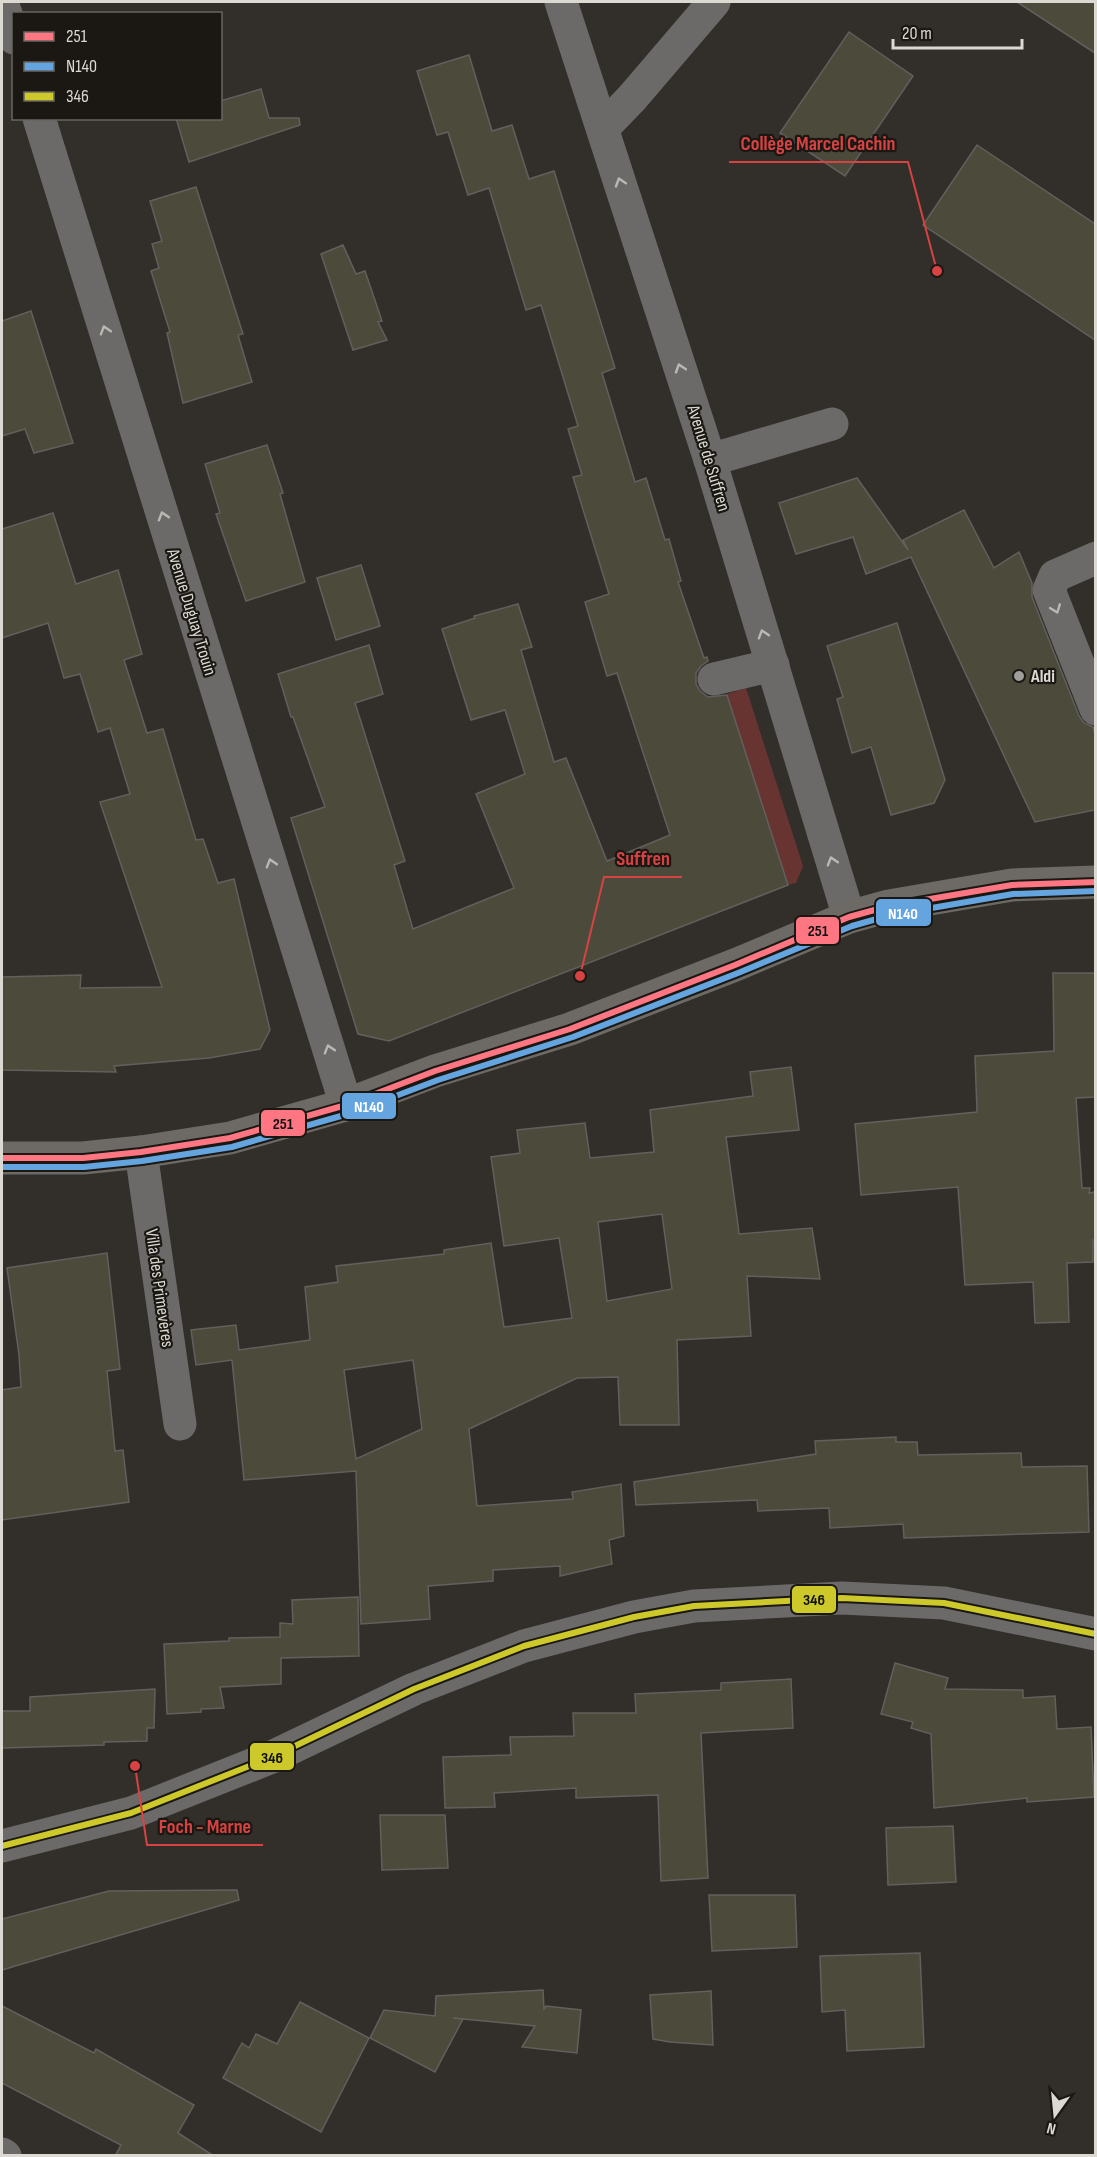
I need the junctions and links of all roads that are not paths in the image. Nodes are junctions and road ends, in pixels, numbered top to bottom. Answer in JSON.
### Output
{"nodes":[{"id":1,"x":2,"y":2,"type":"edge"},
{"id":2,"x":561,"y":2,"type":"edge"},
{"id":3,"x":714,"y":2,"type":"edge"},
{"id":4,"x":12,"y":32,"type":"edge"},
{"id":5,"x":40,"y":120,"type":"edge"},
{"id":6,"x":603,"y":128,"type":"junction"},
{"id":7,"x":832,"y":424,"type":"dead end"},
{"id":8,"x":710,"y":460,"type":"junction"},
{"id":9,"x":1095,"y":558,"type":"edge"},
{"id":10,"x":773,"y":665,"type":"junction"},
{"id":11,"x":714,"y":679,"type":"dead end"},
{"id":12,"x":1095,"y":709,"type":"edge"},
{"id":13,"x":1095,"y":882,"type":"edge"},
{"id":14,"x":849,"y":917,"type":"junction"},
{"id":15,"x":346,"y":1105,"type":"junction"},
{"id":16,"x":141,"y":1152,"type":"junction"},
{"id":17,"x":2,"y":1158,"type":"edge"},
{"id":18,"x":180,"y":1424,"type":"dead end"},
{"id":19,"x":1095,"y":1634,"type":"edge"},
{"id":20,"x":2,"y":1846,"type":"edge"}],
"edges":[{"from":1,"to":4,"type":"street"},
{"from":2,"to":6,"type":"street","name":"Avenue de Suffren"},
{"from":3,"to":6,"type":"street"},
{"from":15,"to":5,"type":"street","name":"Avenue Duguay Trouin","one_way":true},
{"from":8,"to":6,"type":"street","name":"Avenue de Suffren","one_way":true},
{"from":7,"to":8,"type":"street"},
{"from":10,"to":8,"type":"street","name":"Avenue de Suffren","one_way":true},
{"from":9,"to":12,"type":"street","one_way":true},
{"from":10,"to":11,"type":"street"},
{"from":14,"to":10,"type":"street","name":"Avenue de Suffren","one_way":true},
{"from":13,"to":14,"type":"main road"},
{"from":14,"to":15,"type":"main road"},
{"from":15,"to":16,"type":"main road"},
{"from":16,"to":17,"type":"main road"},
{"from":16,"to":18,"type":"street","name":"Villa des Primevères"},
{"from":19,"to":20,"type":"street"}]}
